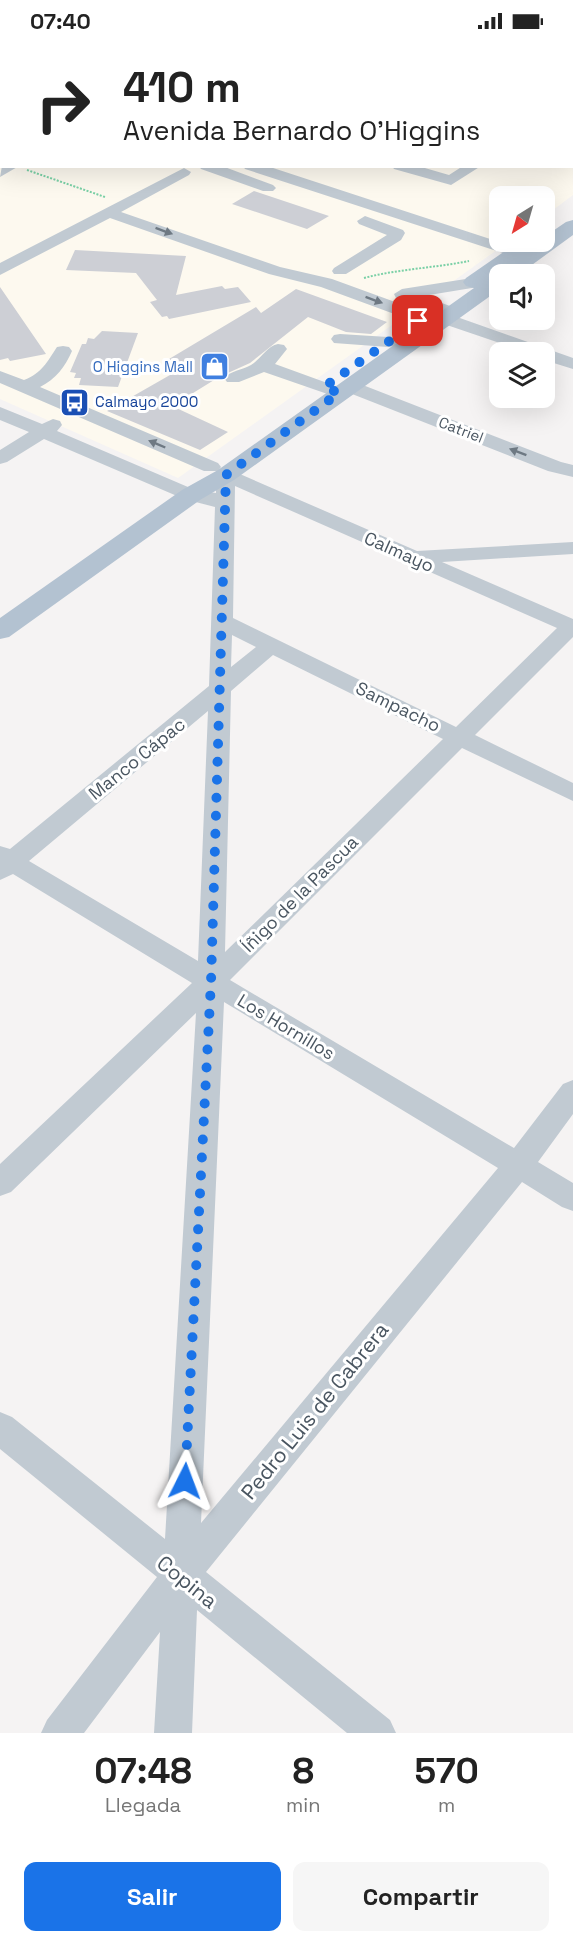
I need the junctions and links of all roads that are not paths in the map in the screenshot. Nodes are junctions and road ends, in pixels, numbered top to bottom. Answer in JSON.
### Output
{"nodes":[{"id":1,"x":212,"y":168,"type":"edge"},
{"id":2,"x":257,"y":168,"type":"edge"},
{"id":3,"x":406,"y":168,"type":"edge"},
{"id":4,"x":471,"y":168,"type":"edge"},
{"id":5,"x":184,"y":172,"type":"dead end"},
{"id":6,"x":301,"y":199,"type":"dead end"},
{"id":7,"x":573,"y":211,"type":"edge"},
{"id":8,"x":108,"y":212,"type":"junction"},
{"id":9,"x":346,"y":214,"type":"dead end"},
{"id":10,"x":555,"y":223,"type":"edge"},
{"id":11,"x":573,"y":226,"type":"edge"},
{"id":12,"x":489,"y":237,"type":"edge"},
{"id":13,"x":515,"y":252,"type":"edge"},
{"id":14,"x":519,"y":264,"type":"edge"},
{"id":15,"x":0,"y":270,"type":"edge"},
{"id":16,"x":341,"y":272,"type":"junction"},
{"id":17,"x":326,"y":283,"type":"junction"},
{"id":18,"x":472,"y":283,"type":"junction"},
{"id":19,"x":489,"y":285,"type":"edge"},
{"id":20,"x":404,"y":295,"type":"junction"},
{"id":21,"x":439,"y":314,"type":"junction"},
{"id":22,"x":340,"y":339,"type":"dead end"},
{"id":23,"x":388,"y":342,"type":"junction"},
{"id":24,"x":514,"y":342,"type":"edge"},
{"id":25,"x":278,"y":349,"type":"dead end"},
{"id":26,"x":555,"y":357,"type":"edge"},
{"id":27,"x":573,"y":364,"type":"edge"},
{"id":28,"x":264,"y":366,"type":"junction"},
{"id":29,"x":0,"y":376,"type":"edge"},
{"id":30,"x":233,"y":378,"type":"dead end"},
{"id":31,"x":22,"y":386,"type":"junction"},
{"id":32,"x":337,"y":389,"type":"junction"},
{"id":33,"x":69,"y":406,"type":"junction"},
{"id":34,"x":0,"y":413,"type":"edge"},
{"id":35,"x":43,"y":431,"type":"junction"},
{"id":36,"x":0,"y":458,"type":"edge"},
{"id":37,"x":218,"y":471,"type":"junction"},
{"id":38,"x":573,"y":471,"type":"edge"},
{"id":39,"x":191,"y":495,"type":"junction"},
{"id":40,"x":226,"y":504,"type":"junction"},
{"id":41,"x":573,"y":548,"type":"edge"},
{"id":42,"x":412,"y":558,"type":"junction"},
{"id":43,"x":223,"y":622,"type":"junction"},
{"id":44,"x":572,"y":627,"type":"edge"},
{"id":45,"x":0,"y":631,"type":"edge"},
{"id":46,"x":272,"y":645,"type":"junction"},
{"id":47,"x":220,"y":690,"type":"junction"},
{"id":48,"x":458,"y":736,"type":"junction"},
{"id":49,"x":573,"y":793,"type":"edge"},
{"id":50,"x":4,"y":863,"type":"edge"},
{"id":51,"x":211,"y":982,"type":"junction"},
{"id":52,"x":573,"y":1092,"type":"edge"},
{"id":53,"x":518,"y":1165,"type":"junction"},
{"id":54,"x":0,"y":1183,"type":"edge"},
{"id":55,"x":573,"y":1198,"type":"edge"},
{"id":56,"x":0,"y":1428,"type":"edge"},
{"id":57,"x":180,"y":1576,"type":"junction"},
{"id":58,"x":60,"y":1733,"type":"edge"},
{"id":59,"x":173,"y":1733,"type":"edge"},
{"id":60,"x":376,"y":1733,"type":"edge"}],
"edges":[{"from":1,"to":6,"type":"street"},
{"from":2,"to":12,"type":"street"},
{"from":3,"to":4,"type":"street"},
{"from":5,"to":8,"type":"street"},
{"from":7,"to":10,"type":"main road"},
{"from":8,"to":15,"type":"street"},
{"from":8,"to":17,"type":"street","one_way":true},
{"from":9,"to":16,"type":"street"},
{"from":11,"to":14,"type":"main road"},
{"from":13,"to":18,"type":"main road"},
{"from":16,"to":17,"type":"street"},
{"from":16,"to":20,"type":"street"},
{"from":17,"to":21,"type":"street","one_way":true},
{"from":18,"to":20,"type":"street"},
{"from":18,"to":21,"type":"main road"},
{"from":19,"to":21,"type":"main road"},
{"from":20,"to":21,"type":"street"},
{"from":21,"to":23,"type":"main road"},
{"from":21,"to":24,"type":"street"},
{"from":21,"to":32,"type":"main road"},
{"from":22,"to":23,"type":"street"},
{"from":23,"to":32,"type":"main road"},
{"from":25,"to":28,"type":"street"},
{"from":26,"to":27,"type":"street"},
{"from":28,"to":30,"type":"street"},
{"from":28,"to":32,"type":"street","name":"Catriel"},
{"from":29,"to":31,"type":"street","name":"Calmayo"},
{"from":31,"to":33,"type":"street","name":"Calmayo"},
{"from":31,"to":33,"type":"street"},
{"from":32,"to":37,"type":"main road"},
{"from":38,"to":32,"type":"street","name":"Catriel","one_way":true},
{"from":33,"to":35,"type":"street"},
{"from":37,"to":33,"type":"street","name":"Calmayo","one_way":true},
{"from":34,"to":35,"type":"street"},
{"from":35,"to":36,"type":"street"},
{"from":35,"to":39,"type":"street"},
{"from":37,"to":39,"type":"main road"},
{"from":37,"to":40,"type":"street"},
{"from":37,"to":42,"type":"street","name":"Calmayo"},
{"from":39,"to":40,"type":"street"},
{"from":39,"to":45,"type":"main road"},
{"from":40,"to":43,"type":"street"},
{"from":41,"to":42,"type":"street"},
{"from":42,"to":44,"type":"street","name":"Calmayo"},
{"from":43,"to":46,"type":"street","name":"Sampacho"},
{"from":43,"to":47,"type":"street"},
{"from":44,"to":48,"type":"street","name":"Íñigo de la Pascua"},
{"from":46,"to":47,"type":"street","name":"Manco Cápac"},
{"from":46,"to":48,"type":"street","name":"Sampacho"},
{"from":47,"to":50,"type":"street","name":"Manco Cápac"},
{"from":47,"to":51,"type":"street"},
{"from":48,"to":49,"type":"street","name":"Sampacho"},
{"from":48,"to":51,"type":"street","name":"Íñigo de la Pascua"},
{"from":50,"to":51,"type":"street","name":"Los Hornillos"},
{"from":51,"to":53,"type":"street","name":"Los Hornillos"},
{"from":51,"to":54,"type":"street","name":"Íñigo de la Pascua"},
{"from":51,"to":57,"type":"street"},
{"from":52,"to":53,"type":"street","name":"Pedro Luis de Cabrera"},
{"from":53,"to":55,"type":"street","name":"Los Hornillos"},
{"from":53,"to":57,"type":"street","name":"Pedro Luis de Cabrera"},
{"from":56,"to":57,"type":"street","name":"Copina"},
{"from":57,"to":58,"type":"street","name":"Pedro Luis de Cabrera"},
{"from":57,"to":59,"type":"street"},
{"from":57,"to":60,"type":"street","name":"Copina"}]}
